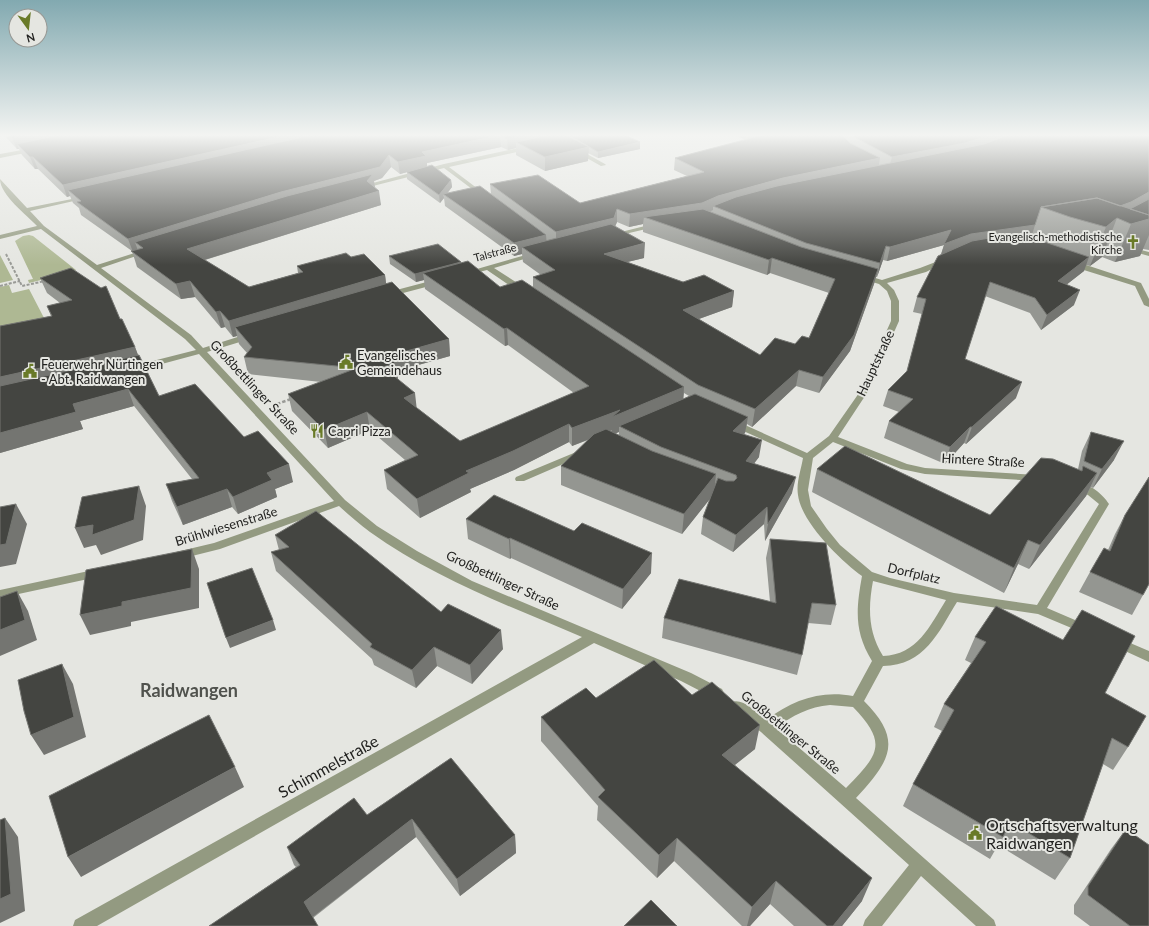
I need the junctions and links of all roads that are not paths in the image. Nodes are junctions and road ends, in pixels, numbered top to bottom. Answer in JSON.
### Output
{"nodes":[{"id":1,"x":397,"y":178,"type":"edge"},
{"id":2,"x":460,"y":178,"type":"edge"},
{"id":3,"x":0,"y":181,"type":"edge"},
{"id":4,"x":351,"y":190,"type":"edge"},
{"id":5,"x":94,"y":194,"type":"edge"},
{"id":6,"x":487,"y":198,"type":"edge"},
{"id":7,"x":26,"y":210,"type":"junction"},
{"id":8,"x":666,"y":224,"type":"edge"},
{"id":9,"x":42,"y":227,"type":"junction"},
{"id":10,"x":608,"y":236,"type":"edge"},
{"id":11,"x":0,"y":237,"type":"edge"},
{"id":12,"x":1120,"y":245,"type":"edge"},
{"id":13,"x":155,"y":248,"type":"edge"},
{"id":14,"x":540,"y":253,"type":"edge"},
{"id":15,"x":1149,"y":254,"type":"edge"},
{"id":16,"x":953,"y":256,"type":"edge"},
{"id":17,"x":1068,"y":262,"type":"edge"},
{"id":18,"x":97,"y":267,"type":"junction"},
{"id":19,"x":488,"y":267,"type":"junction"},
{"id":20,"x":852,"y":274,"type":"edge"},
{"id":21,"x":458,"y":275,"type":"edge"},
{"id":22,"x":442,"y":279,"type":"edge"},
{"id":23,"x":882,"y":282,"type":"junction"},
{"id":24,"x":382,"y":296,"type":"edge"},
{"id":25,"x":532,"y":297,"type":"edge"},
{"id":26,"x":1148,"y":305,"type":"dead end"},
{"id":27,"x":261,"y":333,"type":"edge"},
{"id":28,"x":202,"y":351,"type":"junction"},
{"id":29,"x":123,"y":371,"type":"edge"},
{"id":30,"x":722,"y":418,"type":"edge"},
{"id":31,"x":832,"y":438,"type":"junction"},
{"id":32,"x":593,"y":448,"type":"edge"},
{"id":33,"x":808,"y":457,"type":"junction"},
{"id":34,"x":520,"y":479,"type":"dead end"},
{"id":35,"x":1049,"y":480,"type":"edge"},
{"id":36,"x":1064,"y":483,"type":"edge"},
{"id":37,"x":341,"y":502,"type":"junction"},
{"id":38,"x":170,"y":557,"type":"edge"},
{"id":39,"x":108,"y":571,"type":"edge"},
{"id":40,"x":868,"y":575,"type":"junction"},
{"id":41,"x":0,"y":594,"type":"edge"},
{"id":42,"x":954,"y":597,"type":"junction"},
{"id":43,"x":1040,"y":610,"type":"junction"},
{"id":44,"x":593,"y":637,"type":"junction"},
{"id":45,"x":1149,"y":657,"type":"edge"},
{"id":46,"x":879,"y":661,"type":"junction"},
{"id":47,"x":857,"y":702,"type":"junction"},
{"id":48,"x":766,"y":728,"type":"junction"},
{"id":49,"x":846,"y":798,"type":"junction"},
{"id":50,"x":920,"y":864,"type":"junction"},
{"id":51,"x":81,"y":926,"type":"edge"},
{"id":52,"x":871,"y":926,"type":"edge"},
{"id":53,"x":988,"y":926,"type":"edge"}],
"edges":[{"from":1,"to":4,"type":"street"},
{"from":2,"to":6,"type":"street"},
{"from":3,"to":7,"type":"street","name":"Großbettlinger Straße"},
{"from":5,"to":7,"type":"street"},
{"from":7,"to":9,"type":"street","name":"Großbettlinger Straße"},
{"from":8,"to":10,"type":"street"},
{"from":9,"to":11,"type":"street"},
{"from":9,"to":18,"type":"street","name":"Großbettlinger Straße"},
{"from":12,"to":15,"type":"street"},
{"from":13,"to":18,"type":"street"},
{"from":14,"to":19,"type":"street","name":"Talstraße"},
{"from":16,"to":23,"type":"street"},
{"from":17,"to":26,"type":"street"},
{"from":18,"to":28,"type":"street","name":"Großbettlinger Straße"},
{"from":19,"to":21,"type":"street","name":"Talstraße"},
{"from":19,"to":25,"type":"street"},
{"from":20,"to":23,"type":"street"},
{"from":22,"to":24,"type":"street"},
{"from":23,"to":31,"type":"street","name":"Hauptstraße"},
{"from":27,"to":28,"type":"street"},
{"from":28,"to":29,"type":"street"},
{"from":28,"to":37,"type":"street","name":"Großbettlinger Straße"},
{"from":30,"to":33,"type":"street"},
{"from":31,"to":33,"type":"street","name":"Hauptstraße"},
{"from":31,"to":35,"type":"street","name":"Hintere Straße"},
{"from":32,"to":34,"type":"street"},
{"from":33,"to":40,"type":"street"},
{"from":36,"to":43,"type":"street"},
{"from":37,"to":38,"type":"street","name":"Brühlwiesenstraße"},
{"from":37,"to":44,"type":"street","name":"Großbettlinger Straße"},
{"from":39,"to":41,"type":"street"},
{"from":40,"to":42,"type":"street","name":"Dorfplatz"},
{"from":40,"to":46,"type":"street"},
{"from":42,"to":43,"type":"street","name":"Dorfplatz"},
{"from":42,"to":46,"type":"street"},
{"from":43,"to":45,"type":"street","name":"Dorfplatz"},
{"from":44,"to":48,"type":"street","name":"Großbettlinger Straße"},
{"from":44,"to":51,"type":"street","name":"Schimmelstraße"},
{"from":46,"to":47,"type":"street"},
{"from":47,"to":48,"type":"street"},
{"from":47,"to":49,"type":"street"},
{"from":48,"to":49,"type":"street","name":"Großbettlinger Straße"},
{"from":49,"to":50,"type":"street","name":"Großbettlinger Straße"},
{"from":50,"to":52,"type":"street"},
{"from":50,"to":53,"type":"street","name":"Großbettlinger Straße"}]}
